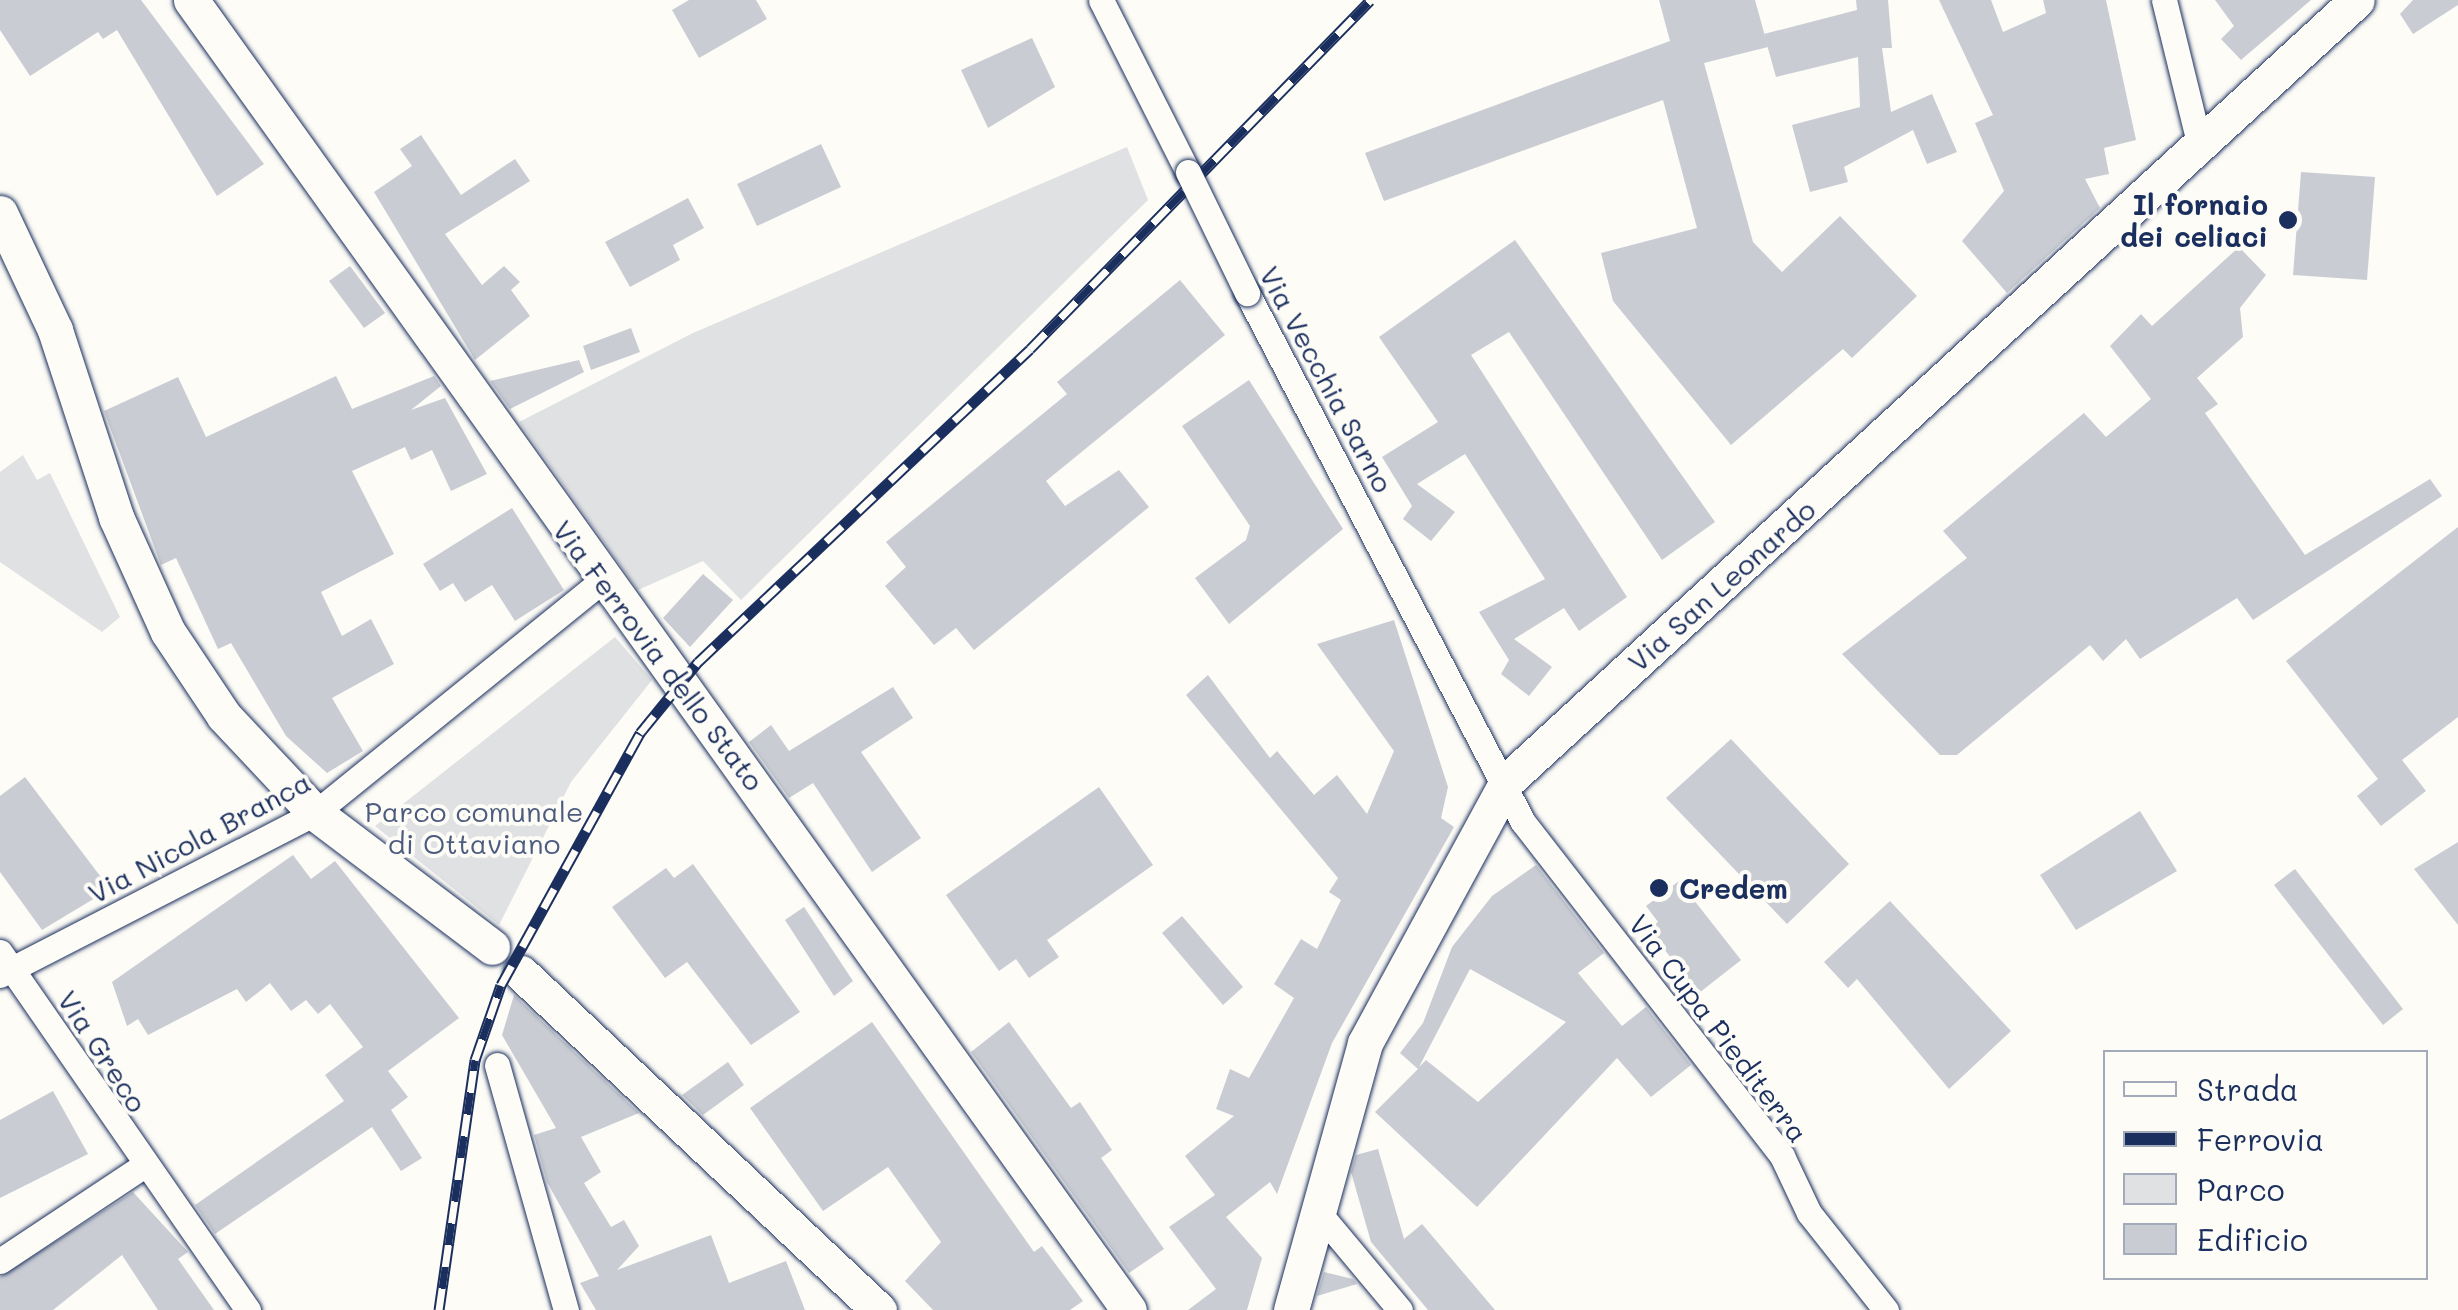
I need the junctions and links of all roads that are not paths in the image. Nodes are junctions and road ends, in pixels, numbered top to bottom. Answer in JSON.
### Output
{"nodes":[{"id":1,"x":190,"y":0,"type":"edge"},
{"id":2,"x":1101,"y":0,"type":"edge"},
{"id":3,"x":2164,"y":0,"type":"edge"},
{"id":4,"x":2357,"y":0,"type":"edge"},
{"id":5,"x":2200,"y":147,"type":"junction"},
{"id":6,"x":0,"y":213,"type":"edge"},
{"id":7,"x":600,"y":582,"type":"junction"},
{"id":8,"x":1507,"y":781,"type":"junction"},
{"id":9,"x":315,"y":813,"type":"junction"},
{"id":10,"x":492,"y":947,"type":"dead end"},
{"id":11,"x":4,"y":965,"type":"edge"},
{"id":12,"x":521,"y":973,"type":"dead end"},
{"id":13,"x":497,"y":1065,"type":"dead end"},
{"id":14,"x":143,"y":1166,"type":"junction"},
{"id":15,"x":1319,"y":1213,"type":"junction"},
{"id":16,"x":0,"y":1261,"type":"edge"},
{"id":17,"x":248,"y":1310,"type":"edge"},
{"id":18,"x":566,"y":1310,"type":"edge"},
{"id":19,"x":879,"y":1310,"type":"edge"},
{"id":20,"x":1130,"y":1310,"type":"edge"},
{"id":21,"x":1291,"y":1310,"type":"edge"},
{"id":22,"x":1400,"y":1310,"type":"edge"},
{"id":23,"x":1886,"y":1310,"type":"edge"}],
"edges":[{"from":1,"to":7,"type":"main road","name":"Via Ferrovia dello Stato"},
{"from":2,"to":8,"type":"street","name":"Via Vecchia Sarno","bridge":true},
{"from":3,"to":5,"type":"street"},
{"from":4,"to":5,"type":"main road","name":"Via San Leonardo"},
{"from":5,"to":8,"type":"main road","name":"Via San Leonardo"},
{"from":6,"to":9,"type":"main road"},
{"from":7,"to":9,"type":"street","name":"Via Nicola Branca"},
{"from":7,"to":20,"type":"main road","name":"Via Ferrovia dello Stato"},
{"from":8,"to":15,"type":"main road","name":"Via San Leonardo"},
{"from":8,"to":23,"type":"street","name":"Via Cupa Piediterra"},
{"from":9,"to":10,"type":"main road"},
{"from":9,"to":11,"type":"street","name":"Via Nicola Branca"},
{"from":11,"to":14,"type":"street","name":"Via Greco"},
{"from":12,"to":19,"type":"main road"},
{"from":13,"to":18,"type":"street"},
{"from":14,"to":16,"type":"street"},
{"from":14,"to":17,"type":"street","name":"Via Greco"},
{"from":15,"to":21,"type":"main road","name":"Via San Leonardo"},
{"from":15,"to":22,"type":"street"}]}
